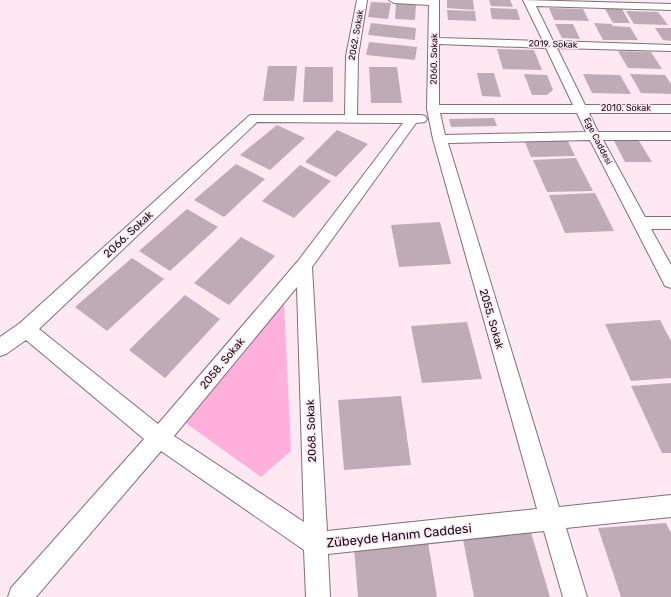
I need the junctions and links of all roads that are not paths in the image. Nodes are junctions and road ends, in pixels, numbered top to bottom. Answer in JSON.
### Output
{"nodes":[{"id":1,"x":362,"y":0,"type":"edge"},
{"id":2,"x":394,"y":0,"type":"edge"},
{"id":3,"x":434,"y":1,"type":"edge"},
{"id":4,"x":529,"y":1,"type":"edge"},
{"id":5,"x":671,"y":7,"type":"edge"},
{"id":6,"x":434,"y":41,"type":"junction"},
{"id":7,"x":551,"y":44,"type":"junction"},
{"id":8,"x":671,"y":48,"type":"edge"},
{"id":9,"x":581,"y":108,"type":"junction"},
{"id":10,"x":671,"y":108,"type":"edge"},
{"id":11,"x":434,"y":114,"type":"junction"},
{"id":12,"x":350,"y":117,"type":"junction"},
{"id":13,"x":254,"y":118,"type":"joint"},
{"id":14,"x":412,"y":119,"type":"junction"},
{"id":15,"x":594,"y":136,"type":"junction"},
{"id":16,"x":671,"y":136,"type":"edge"},
{"id":17,"x":440,"y":139,"type":"junction"},
{"id":18,"x":640,"y":223,"type":"junction"},
{"id":19,"x":671,"y":223,"type":"edge"},
{"id":20,"x":304,"y":266,"type":"junction"},
{"id":21,"x":671,"y":281,"type":"edge"},
{"id":22,"x":26,"y":329,"type":"junction"},
{"id":23,"x":0,"y":348,"type":"edge"},
{"id":24,"x":159,"y":438,"type":"junction"},
{"id":25,"x":671,"y":506,"type":"edge"},
{"id":26,"x":551,"y":518,"type":"junction"},
{"id":27,"x":316,"y":544,"type":"junction"},
{"id":28,"x":20,"y":597,"type":"edge"},
{"id":29,"x":318,"y":597,"type":"edge"},
{"id":30,"x":575,"y":597,"type":"edge"}],
"edges":[{"from":1,"to":12,"type":"street","name":"2062. Sokak"},
{"from":2,"to":3,"type":"street"},
{"from":3,"to":6,"type":"street","name":"2060. Sokak"},
{"from":4,"to":5,"type":"street"},
{"from":4,"to":7,"type":"street","name":"Ege Caddesi"},
{"from":6,"to":7,"type":"street","name":"2019. Sokak"},
{"from":6,"to":11,"type":"street","name":"2060. Sokak"},
{"from":7,"to":8,"type":"street","name":"2019. Sokak"},
{"from":7,"to":9,"type":"street","name":"Ege Caddesi"},
{"from":9,"to":10,"type":"street","name":"2010. Sokak"},
{"from":9,"to":11,"type":"street","name":"2010. Sokak"},
{"from":9,"to":15,"type":"street","name":"Ege Caddesi"},
{"from":11,"to":14,"type":"street","name":"2010. Sokak"},
{"from":11,"to":17,"type":"street","name":"2055. Sokak"},
{"from":12,"to":13,"type":"street","name":"2010. Sokak"},
{"from":12,"to":14,"type":"street","name":"2010. Sokak"},
{"from":13,"to":22,"type":"street","name":"2066. Sokak"},
{"from":14,"to":20,"type":"street","name":"2058. Sokak"},
{"from":15,"to":16,"type":"street"},
{"from":15,"to":17,"type":"street"},
{"from":15,"to":18,"type":"street","name":"Ege Caddesi"},
{"from":17,"to":26,"type":"street","name":"2055. Sokak"},
{"from":18,"to":19,"type":"street"},
{"from":18,"to":21,"type":"street","name":"Ege Caddesi"},
{"from":20,"to":24,"type":"street","name":"2058. Sokak"},
{"from":20,"to":27,"type":"street","name":"2068. Sokak"},
{"from":22,"to":23,"type":"street","name":"2066. Sokak"},
{"from":22,"to":24,"type":"street","name":"Zübeyde Hanım Caddesi"},
{"from":24,"to":27,"type":"street","name":"Zübeyde Hanım Caddesi"},
{"from":24,"to":28,"type":"street","name":"2058. Sokak"},
{"from":25,"to":26,"type":"street","name":"Zübeyde Hanım Caddesi"},
{"from":26,"to":27,"type":"street","name":"Zübeyde Hanım Caddesi"},
{"from":26,"to":30,"type":"street","name":"2055. Sokak"},
{"from":27,"to":29,"type":"street","name":"2068. Sokak"}]}
